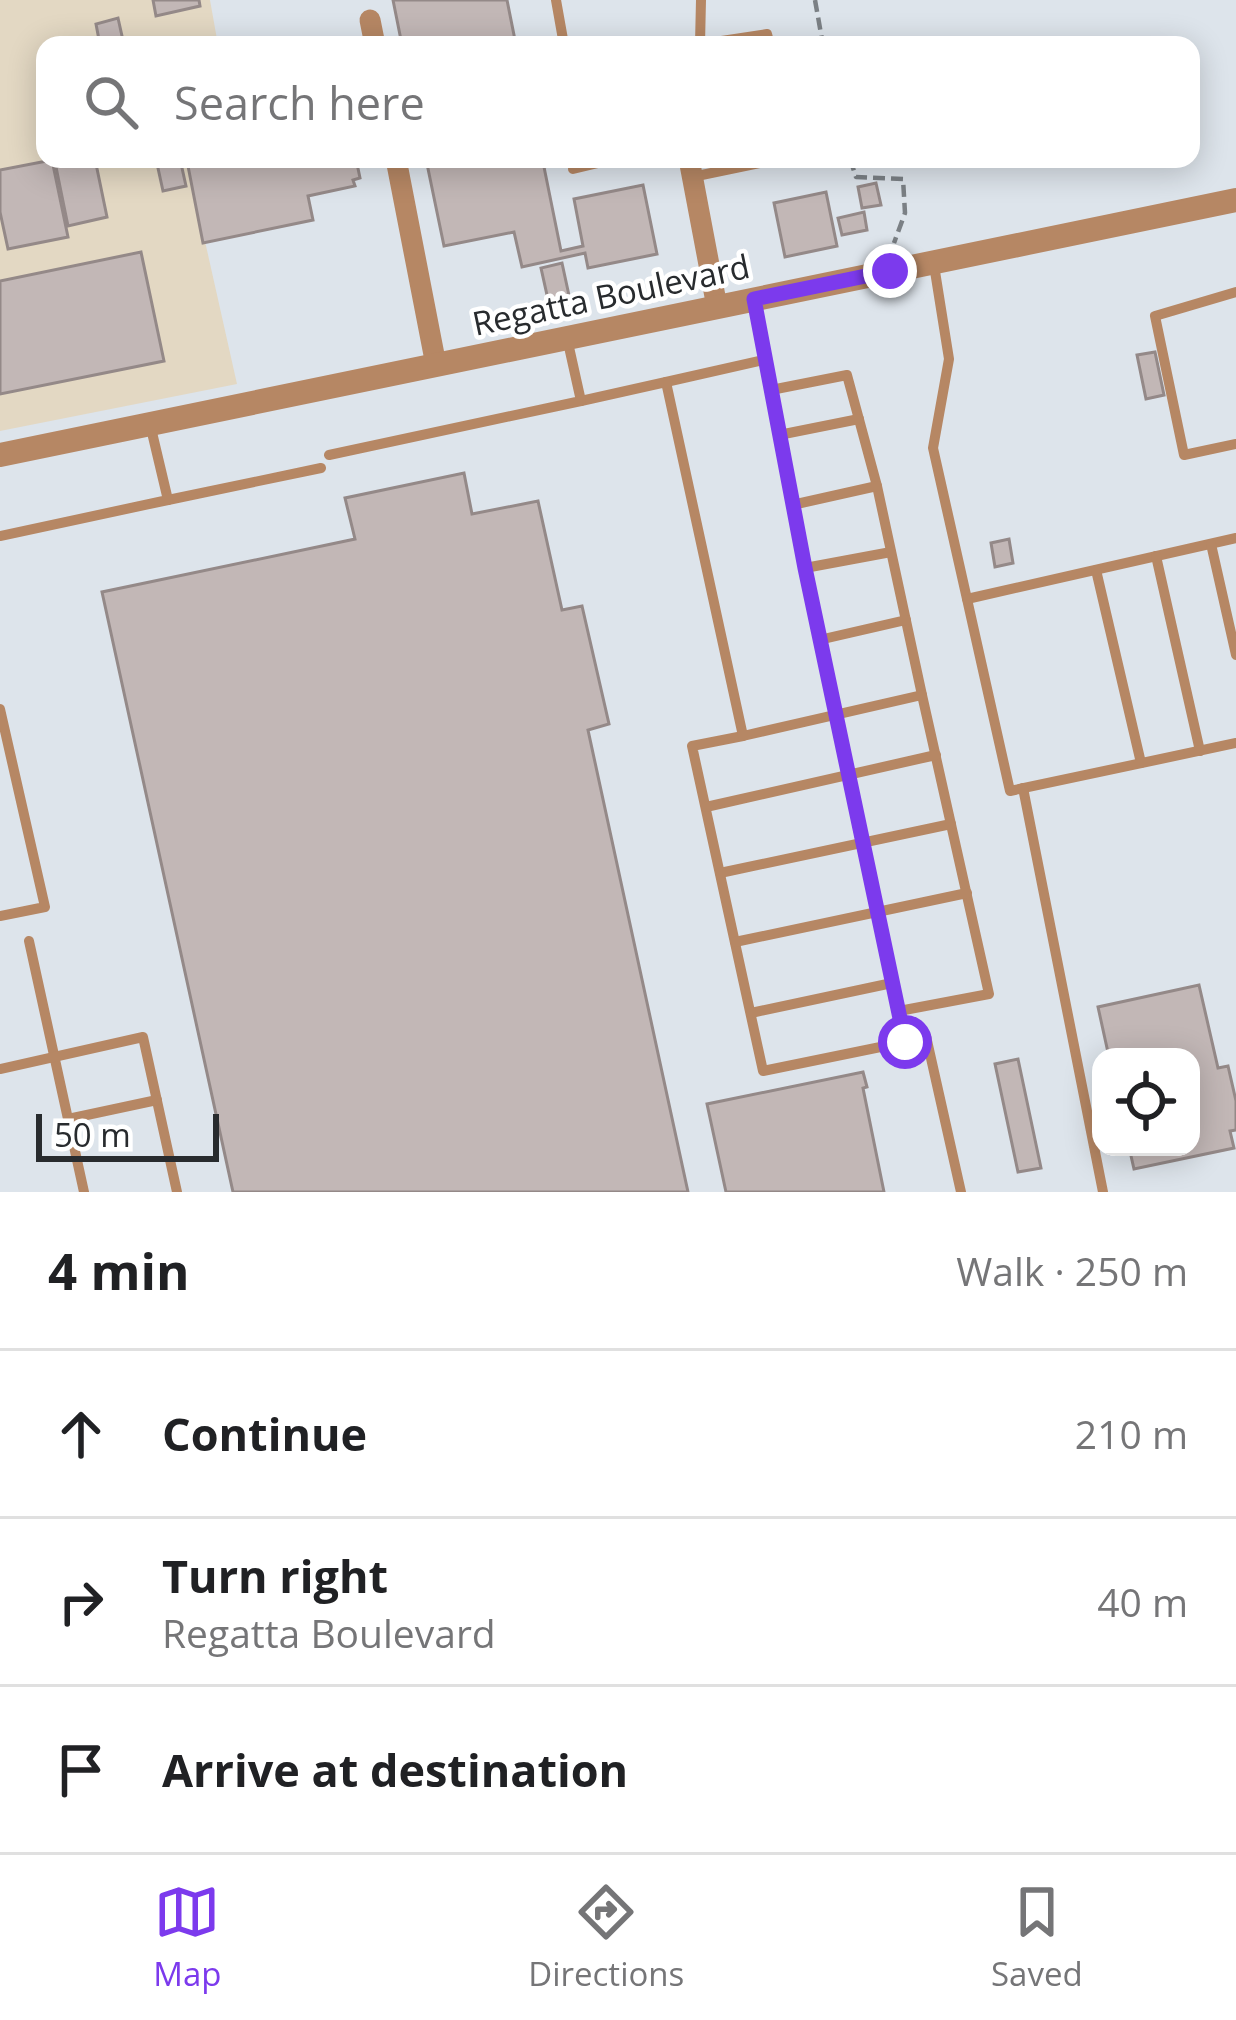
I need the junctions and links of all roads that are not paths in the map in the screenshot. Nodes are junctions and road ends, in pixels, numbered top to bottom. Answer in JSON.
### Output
{"nodes":[{"id":1,"x":556,"y":0,"type":"edge"},
{"id":2,"x":700,"y":0,"type":"edge"},
{"id":3,"x":562,"y":36,"type":"edge"},
{"id":4,"x":698,"y":36,"type":"edge"},
{"id":5,"x":399,"y":168,"type":"edge"},
{"id":6,"x":576,"y":168,"type":"edge"},
{"id":7,"x":691,"y":168,"type":"edge"},
{"id":8,"x":572,"y":169,"type":"dead end"},
{"id":9,"x":1236,"y":200,"type":"edge"},
{"id":10,"x":933,"y":262,"type":"junction"},
{"id":11,"x":1236,"y":292,"type":"edge"},
{"id":12,"x":754,"y":299,"type":"junction"},
{"id":13,"x":717,"y":307,"type":"junction"},
{"id":14,"x":567,"y":338,"type":"junction"},
{"id":15,"x":764,"y":360,"type":"junction"},
{"id":16,"x":436,"y":365,"type":"junction"},
{"id":17,"x":666,"y":382,"type":"junction"},
{"id":18,"x":771,"y":390,"type":"junction"},
{"id":19,"x":580,"y":401,"type":"junction"},
{"id":20,"x":859,"y":419,"type":"junction"},
{"id":21,"x":150,"y":424,"type":"junction"},
{"id":22,"x":779,"y":435,"type":"junction"},
{"id":23,"x":1236,"y":444,"type":"edge"},
{"id":24,"x":0,"y":455,"type":"edge"},
{"id":25,"x":329,"y":455,"type":"dead end"},
{"id":26,"x":321,"y":468,"type":"dead end"},
{"id":27,"x":877,"y":486,"type":"junction"},
{"id":28,"x":168,"y":500,"type":"junction"},
{"id":29,"x":792,"y":505,"type":"junction"},
{"id":30,"x":0,"y":536,"type":"edge"},
{"id":31,"x":1236,"y":538,"type":"edge"},
{"id":32,"x":1210,"y":544,"type":"junction"},
{"id":33,"x":891,"y":552,"type":"junction"},
{"id":34,"x":1156,"y":556,"type":"junction"},
{"id":35,"x":805,"y":568,"type":"junction"},
{"id":36,"x":1096,"y":570,"type":"junction"},
{"id":37,"x":967,"y":599,"type":"junction"},
{"id":38,"x":906,"y":620,"type":"junction"},
{"id":39,"x":819,"y":640,"type":"junction"},
{"id":40,"x":1236,"y":655,"type":"edge"},
{"id":41,"x":922,"y":695,"type":"junction"},
{"id":42,"x":0,"y":709,"type":"edge"},
{"id":43,"x":835,"y":714,"type":"junction"},
{"id":44,"x":743,"y":736,"type":"junction"},
{"id":45,"x":1236,"y":743,"type":"edge"},
{"id":46,"x":1200,"y":751,"type":"junction"},
{"id":47,"x":936,"y":755,"type":"junction"},
{"id":48,"x":1142,"y":763,"type":"junction"},
{"id":49,"x":847,"y":775,"type":"junction"},
{"id":50,"x":1023,"y":788,"type":"junction"},
{"id":51,"x":706,"y":807,"type":"junction"},
{"id":52,"x":951,"y":824,"type":"junction"},
{"id":53,"x":861,"y":843,"type":"junction"},
{"id":54,"x":720,"y":873,"type":"junction"},
{"id":55,"x":967,"y":893,"type":"junction"},
{"id":56,"x":875,"y":912,"type":"junction"},
{"id":57,"x":0,"y":916,"type":"edge"},
{"id":58,"x":29,"y":941,"type":"dead end"},
{"id":59,"x":735,"y":942,"type":"junction"},
{"id":60,"x":892,"y":982,"type":"junction"},
{"id":61,"x":898,"y":1011,"type":"junction"},
{"id":62,"x":751,"y":1013,"type":"junction"},
{"id":63,"x":905,"y":1042,"type":"junction"},
{"id":64,"x":55,"y":1057,"type":"junction"},
{"id":65,"x":0,"y":1069,"type":"edge"},
{"id":66,"x":158,"y":1100,"type":"junction"},
{"id":67,"x":68,"y":1119,"type":"junction"},
{"id":68,"x":84,"y":1192,"type":"edge"},
{"id":69,"x":178,"y":1192,"type":"edge"},
{"id":70,"x":961,"y":1192,"type":"edge"},
{"id":71,"x":1103,"y":1192,"type":"edge"}],
"edges":[{"from":1,"to":3,"type":"lane"},
{"from":2,"to":4,"type":"lane"},
{"from":5,"to":16,"type":"street"},
{"from":6,"to":8,"type":"lane"},
{"from":7,"to":13,"type":"street"},
{"from":9,"to":10,"type":"street","name":"Regatta Boulevard"},
{"from":10,"to":12,"type":"street","name":"Regatta Boulevard"},
{"from":10,"to":37,"type":"lane"},
{"from":11,"to":23,"type":"lane"},
{"from":12,"to":13,"type":"street","name":"Regatta Boulevard"},
{"from":12,"to":15,"type":"lane"},
{"from":13,"to":14,"type":"street","name":"Regatta Boulevard"},
{"from":14,"to":16,"type":"street","name":"Regatta Boulevard"},
{"from":14,"to":19,"type":"lane"},
{"from":15,"to":17,"type":"lane"},
{"from":15,"to":18,"type":"lane"},
{"from":16,"to":21,"type":"street","name":"Regatta Boulevard"},
{"from":17,"to":19,"type":"lane"},
{"from":17,"to":44,"type":"lane"},
{"from":18,"to":20,"type":"lane"},
{"from":18,"to":22,"type":"lane"},
{"from":19,"to":25,"type":"lane"},
{"from":20,"to":22,"type":"lane"},
{"from":20,"to":27,"type":"lane"},
{"from":21,"to":24,"type":"street","name":"Regatta Boulevard"},
{"from":21,"to":28,"type":"lane"},
{"from":22,"to":29,"type":"lane"},
{"from":26,"to":28,"type":"lane"},
{"from":27,"to":29,"type":"lane"},
{"from":27,"to":33,"type":"lane"},
{"from":28,"to":30,"type":"lane"},
{"from":29,"to":35,"type":"lane"},
{"from":31,"to":32,"type":"lane"},
{"from":32,"to":34,"type":"lane"},
{"from":32,"to":40,"type":"lane"},
{"from":33,"to":35,"type":"lane"},
{"from":33,"to":38,"type":"lane"},
{"from":34,"to":36,"type":"lane"},
{"from":34,"to":46,"type":"lane"},
{"from":35,"to":39,"type":"lane"},
{"from":36,"to":37,"type":"lane"},
{"from":36,"to":48,"type":"lane"},
{"from":37,"to":50,"type":"lane"},
{"from":38,"to":39,"type":"lane"},
{"from":38,"to":41,"type":"lane"},
{"from":39,"to":43,"type":"lane"},
{"from":41,"to":43,"type":"lane"},
{"from":41,"to":47,"type":"lane"},
{"from":42,"to":57,"type":"lane"},
{"from":43,"to":44,"type":"lane"},
{"from":43,"to":49,"type":"lane"},
{"from":44,"to":51,"type":"lane"},
{"from":45,"to":46,"type":"lane"},
{"from":46,"to":48,"type":"lane"},
{"from":47,"to":49,"type":"lane"},
{"from":47,"to":52,"type":"lane"},
{"from":48,"to":50,"type":"lane"},
{"from":49,"to":51,"type":"lane"},
{"from":49,"to":53,"type":"lane"},
{"from":50,"to":71,"type":"lane"},
{"from":51,"to":54,"type":"lane"},
{"from":52,"to":53,"type":"lane"},
{"from":52,"to":55,"type":"lane"},
{"from":53,"to":54,"type":"lane"},
{"from":53,"to":56,"type":"lane"},
{"from":54,"to":59,"type":"lane"},
{"from":55,"to":56,"type":"lane"},
{"from":55,"to":61,"type":"lane"},
{"from":56,"to":59,"type":"lane"},
{"from":56,"to":60,"type":"lane"},
{"from":58,"to":64,"type":"lane"},
{"from":59,"to":62,"type":"lane"},
{"from":60,"to":61,"type":"lane"},
{"from":60,"to":62,"type":"lane"},
{"from":61,"to":63,"type":"lane"},
{"from":62,"to":63,"type":"lane"},
{"from":63,"to":70,"type":"lane"},
{"from":64,"to":65,"type":"lane"},
{"from":64,"to":66,"type":"lane"},
{"from":64,"to":67,"type":"lane"},
{"from":66,"to":67,"type":"lane"},
{"from":66,"to":69,"type":"lane"},
{"from":67,"to":68,"type":"lane"}]}
